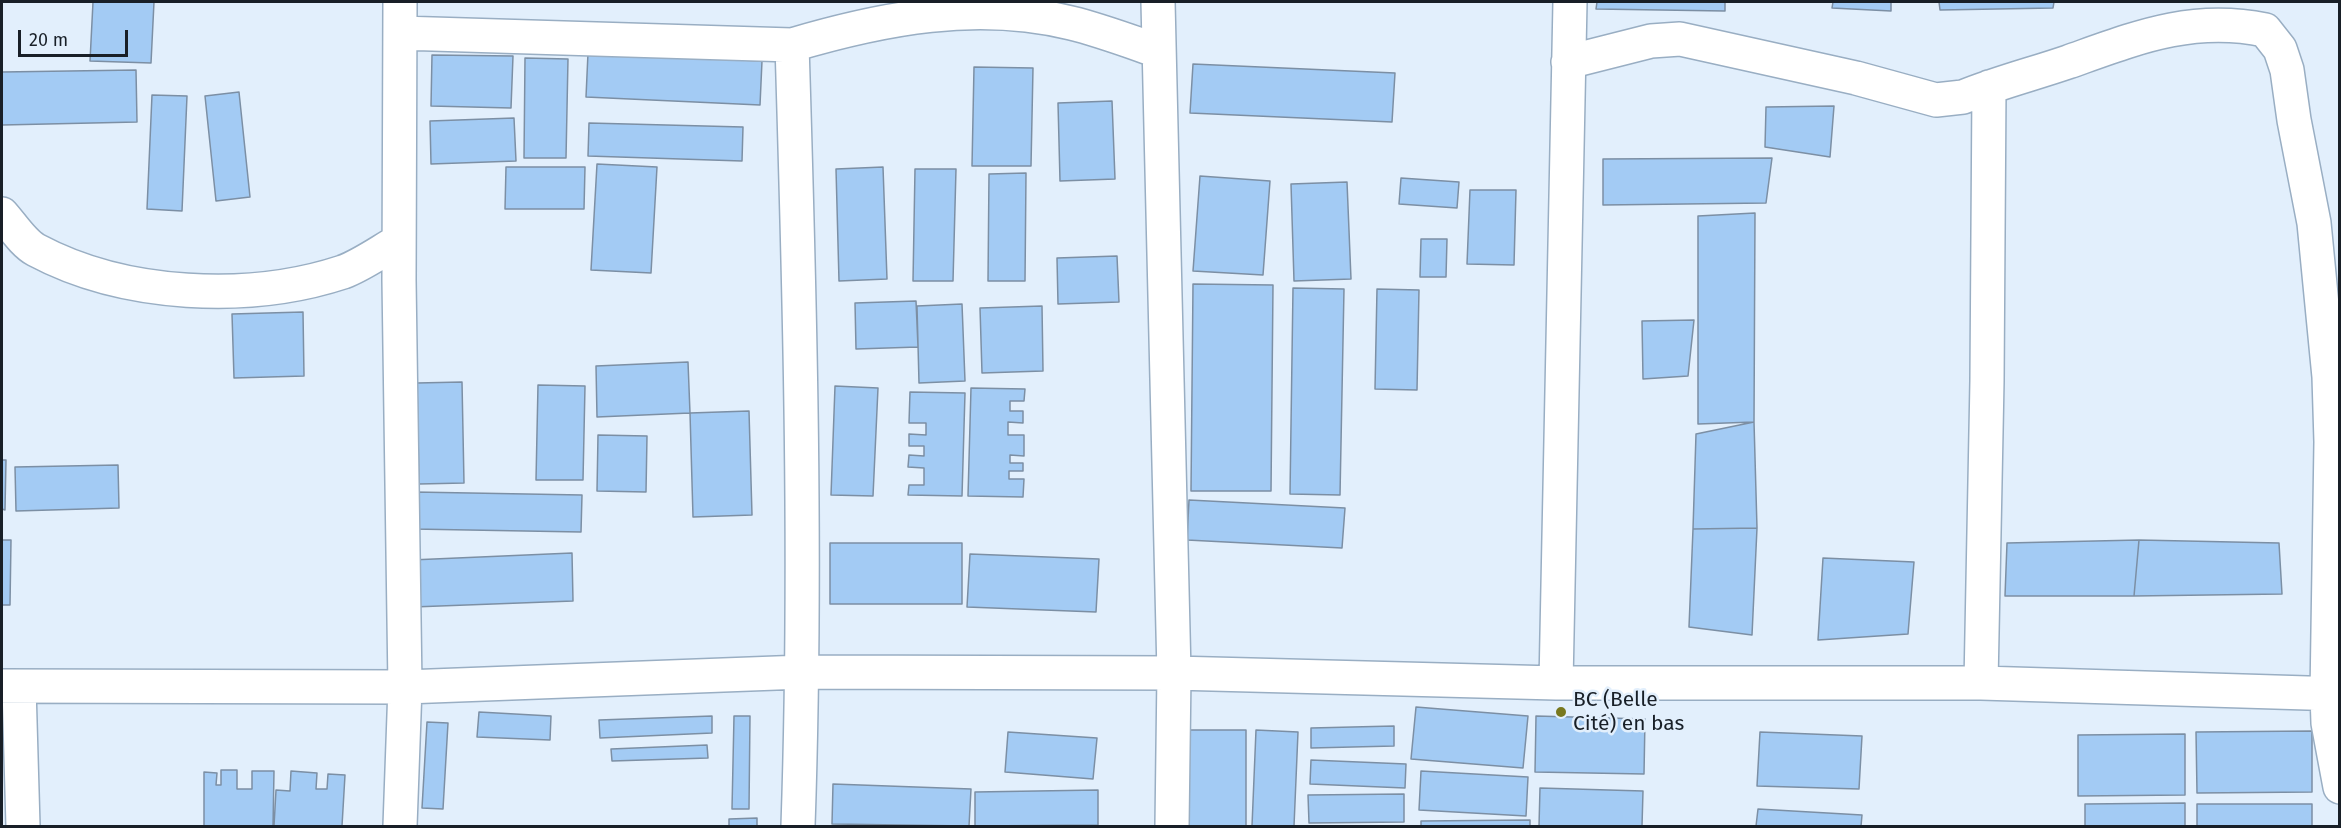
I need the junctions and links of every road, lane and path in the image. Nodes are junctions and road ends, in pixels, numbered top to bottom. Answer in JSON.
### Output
{"nodes":[{"id":1,"x":1158,"y":2,"type":"edge"},
{"id":2,"x":1570,"y":2,"type":"edge"},
{"id":3,"x":400,"y":17,"type":"edge"},
{"id":4,"x":792,"y":45,"type":"junction"},
{"id":5,"x":1158,"y":51,"type":"junction"},
{"id":6,"x":1568,"y":62,"type":"junction"},
{"id":7,"x":1989,"y":87,"type":"junction"},
{"id":8,"x":2,"y":214,"type":"edge"},
{"id":9,"x":399,"y":241,"type":"junction"},
{"id":10,"x":803,"y":672,"type":"junction"},
{"id":11,"x":1174,"y":673,"type":"junction"},
{"id":12,"x":1556,"y":683,"type":"junction"},
{"id":13,"x":1981,"y":683,"type":"junction"},
{"id":14,"x":10,"y":686,"type":"edge"},
{"id":15,"x":405,"y":687,"type":"junction"},
{"id":16,"x":2333,"y":694,"type":"edge"},
{"id":17,"x":2340,"y":787,"type":"edge"},
{"id":18,"x":23,"y":826,"type":"edge"},
{"id":19,"x":400,"y":826,"type":"edge"},
{"id":20,"x":798,"y":826,"type":"edge"},
{"id":21,"x":1172,"y":826,"type":"edge"}],
"edges":[{"from":1,"to":5,"type":"street"},
{"from":2,"to":6,"type":"street"},
{"from":3,"to":4,"type":"street"},
{"from":3,"to":9,"type":"street"},
{"from":4,"to":5,"type":"street"},
{"from":4,"to":10,"type":"street"},
{"from":5,"to":11,"type":"street"},
{"from":6,"to":7,"type":"street"},
{"from":6,"to":12,"type":"street"},
{"from":7,"to":13,"type":"street"},
{"from":7,"to":16,"type":"street"},
{"from":8,"to":9,"type":"street"},
{"from":9,"to":15,"type":"street"},
{"from":10,"to":11,"type":"street"},
{"from":10,"to":15,"type":"street"},
{"from":10,"to":20,"type":"street"},
{"from":11,"to":12,"type":"street"},
{"from":11,"to":21,"type":"street"},
{"from":12,"to":13,"type":"street"},
{"from":13,"to":16,"type":"street"},
{"from":14,"to":15,"type":"street"},
{"from":14,"to":18,"type":"street"},
{"from":15,"to":19,"type":"street"},
{"from":16,"to":17,"type":"street"}]}
